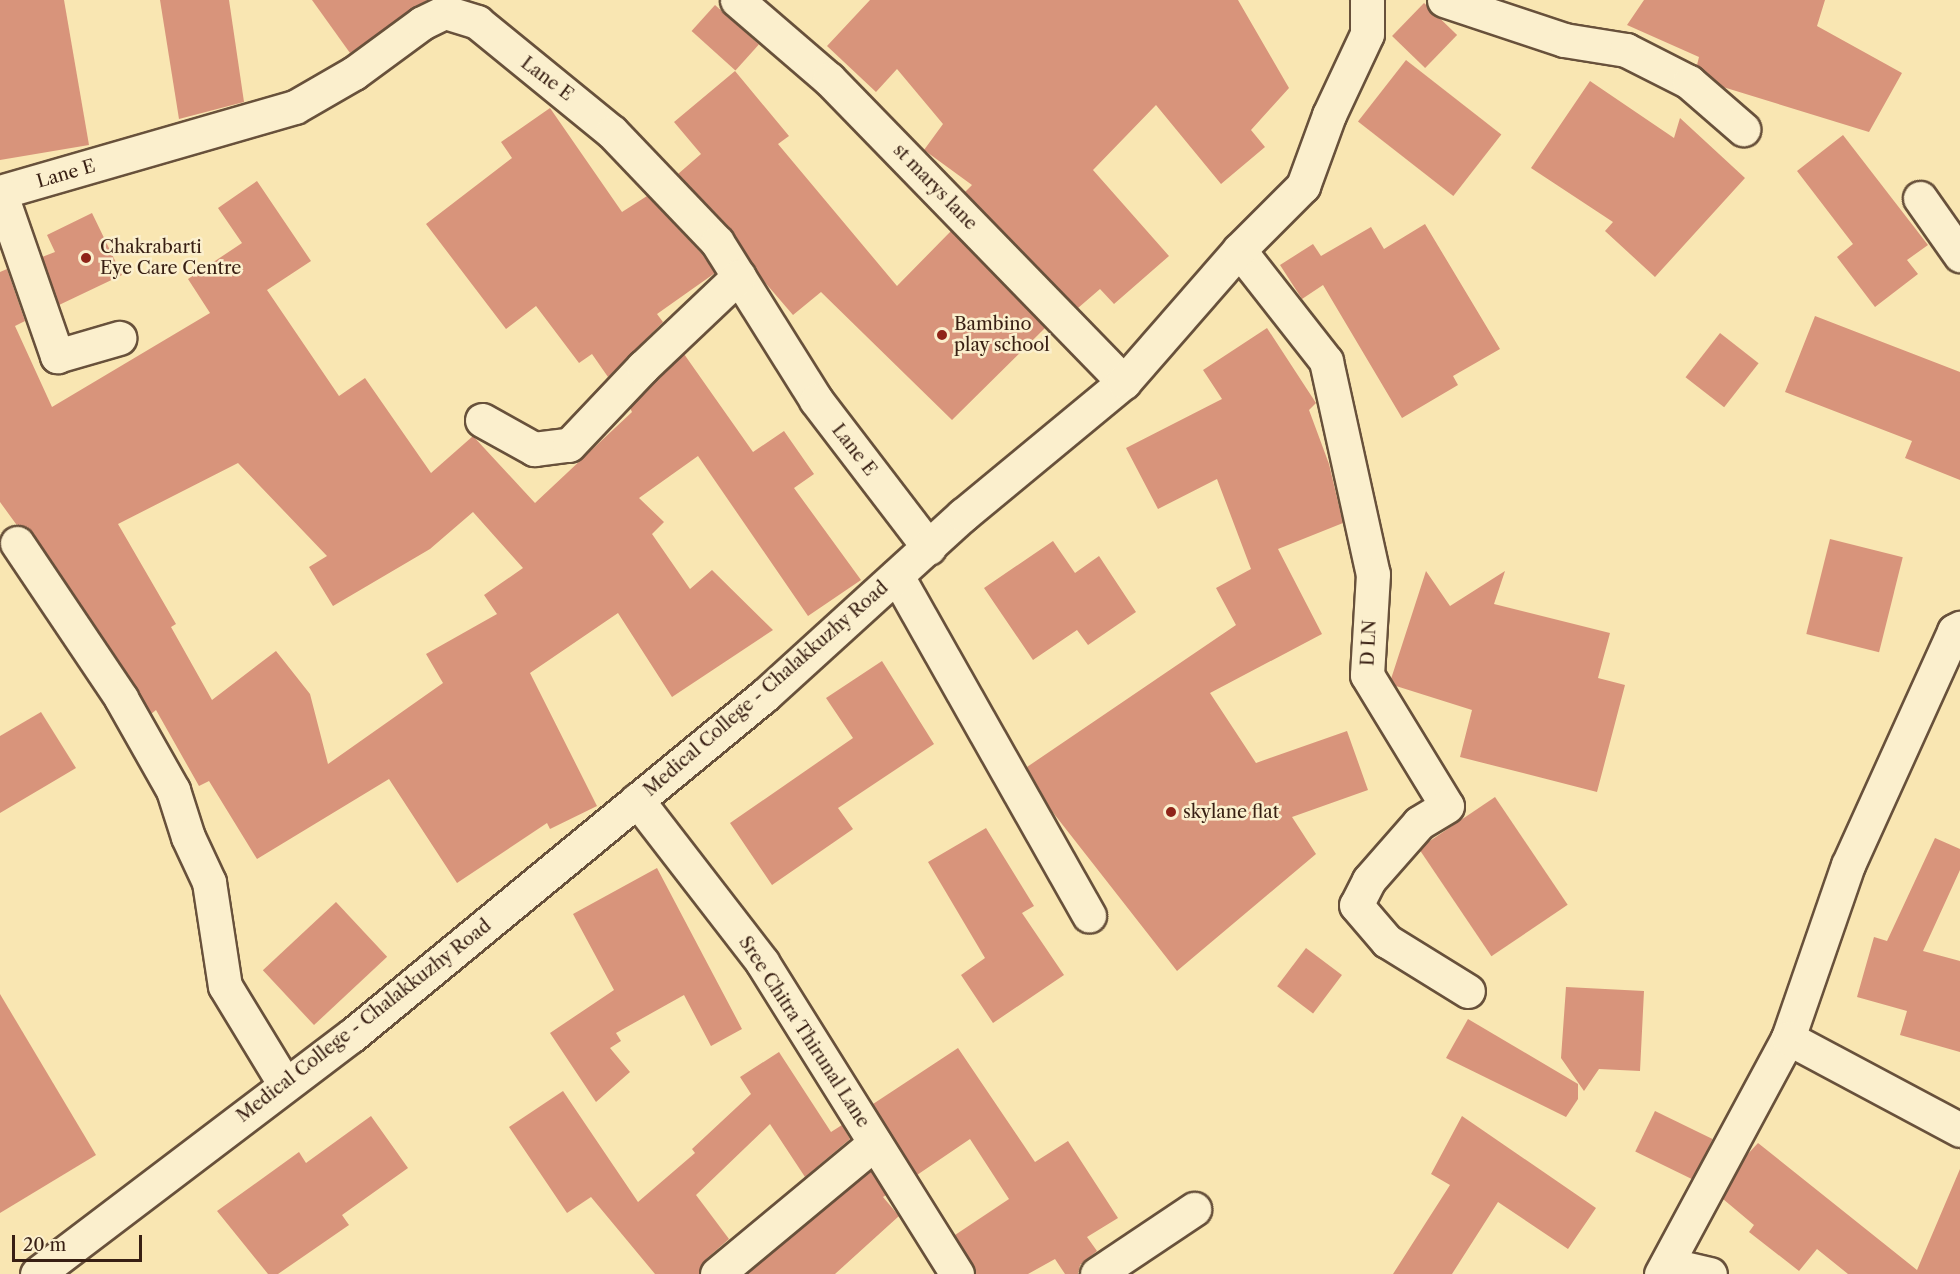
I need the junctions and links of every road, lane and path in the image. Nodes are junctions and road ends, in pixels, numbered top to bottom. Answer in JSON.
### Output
{"nodes":[{"id":1,"x":491,"y":0,"type":"edge"},
{"id":2,"x":737,"y":0,"type":"edge"},
{"id":3,"x":1367,"y":0,"type":"edge"},
{"id":4,"x":1444,"y":0,"type":"edge"},
{"id":5,"x":445,"y":12,"type":"junction"},
{"id":6,"x":1743,"y":129,"type":"dead end"},
{"id":7,"x":0,"y":192,"type":"edge"},
{"id":8,"x":1920,"y":198,"type":"dead end"},
{"id":9,"x":1239,"y":250,"type":"junction"},
{"id":10,"x":1960,"y":255,"type":"edge"},
{"id":11,"x":739,"y":276,"type":"junction"},
{"id":12,"x":119,"y":338,"type":"dead end"},
{"id":13,"x":1124,"y":382,"type":"junction"},
{"id":14,"x":483,"y":420,"type":"dead end"},
{"id":15,"x":17,"y":543,"type":"dead end"},
{"id":16,"x":929,"y":548,"type":"junction"},
{"id":17,"x":897,"y":576,"type":"junction"},
{"id":18,"x":1960,"y":628,"type":"edge"},
{"id":19,"x":637,"y":800,"type":"junction"},
{"id":20,"x":1089,"y":915,"type":"dead end"},
{"id":21,"x":1468,"y":991,"type":"dead end"},
{"id":22,"x":1788,"y":1038,"type":"junction"},
{"id":23,"x":284,"y":1083,"type":"junction"},
{"id":24,"x":1960,"y":1131,"type":"edge"},
{"id":25,"x":875,"y":1143,"type":"junction"},
{"id":26,"x":1194,"y":1209,"type":"dead end"},
{"id":27,"x":1664,"y":1269,"type":"edge"},
{"id":28,"x":37,"y":1274,"type":"edge"},
{"id":29,"x":717,"y":1274,"type":"edge"},
{"id":30,"x":957,"y":1274,"type":"edge"},
{"id":31,"x":1097,"y":1274,"type":"edge"},
{"id":32,"x":1710,"y":1274,"type":"edge"}],
"edges":[{"from":1,"to":5,"type":"street"},
{"from":2,"to":13,"type":"street","name":"st marys lane"},
{"from":3,"to":9,"type":"street","name":"Medical College - Chalakkuzhy Road"},
{"from":4,"to":6,"type":"street"},
{"from":5,"to":7,"type":"street","name":"Lane E"},
{"from":5,"to":11,"type":"street","name":"Lane E"},
{"from":7,"to":12,"type":"street"},
{"from":8,"to":10,"type":"street"},
{"from":9,"to":13,"type":"street","name":"Medical College - Chalakkuzhy Road"},
{"from":9,"to":21,"type":"street","name":"D LN"},
{"from":11,"to":14,"type":"street"},
{"from":11,"to":16,"type":"street","name":"Lane E"},
{"from":13,"to":16,"type":"street","name":"Medical College - Chalakkuzhy Road"},
{"from":15,"to":23,"type":"street"},
{"from":16,"to":17,"type":"street","name":"Medical College - Chalakkuzhy Road"},
{"from":17,"to":19,"type":"street","name":"Medical College - Chalakkuzhy Road"},
{"from":17,"to":20,"type":"street"},
{"from":18,"to":22,"type":"street"},
{"from":19,"to":23,"type":"street","name":"Medical College - Chalakkuzhy Road"},
{"from":19,"to":25,"type":"street","name":"Sree Chitra Thirunal Lane"},
{"from":22,"to":24,"type":"street"},
{"from":22,"to":27,"type":"street"},
{"from":23,"to":28,"type":"street","name":"Medical College - Chalakkuzhy Road"},
{"from":25,"to":29,"type":"street"},
{"from":25,"to":30,"type":"street","name":"Sree Chitra Thirunal Lane"},
{"from":26,"to":31,"type":"street"},
{"from":27,"to":32,"type":"street"}]}
